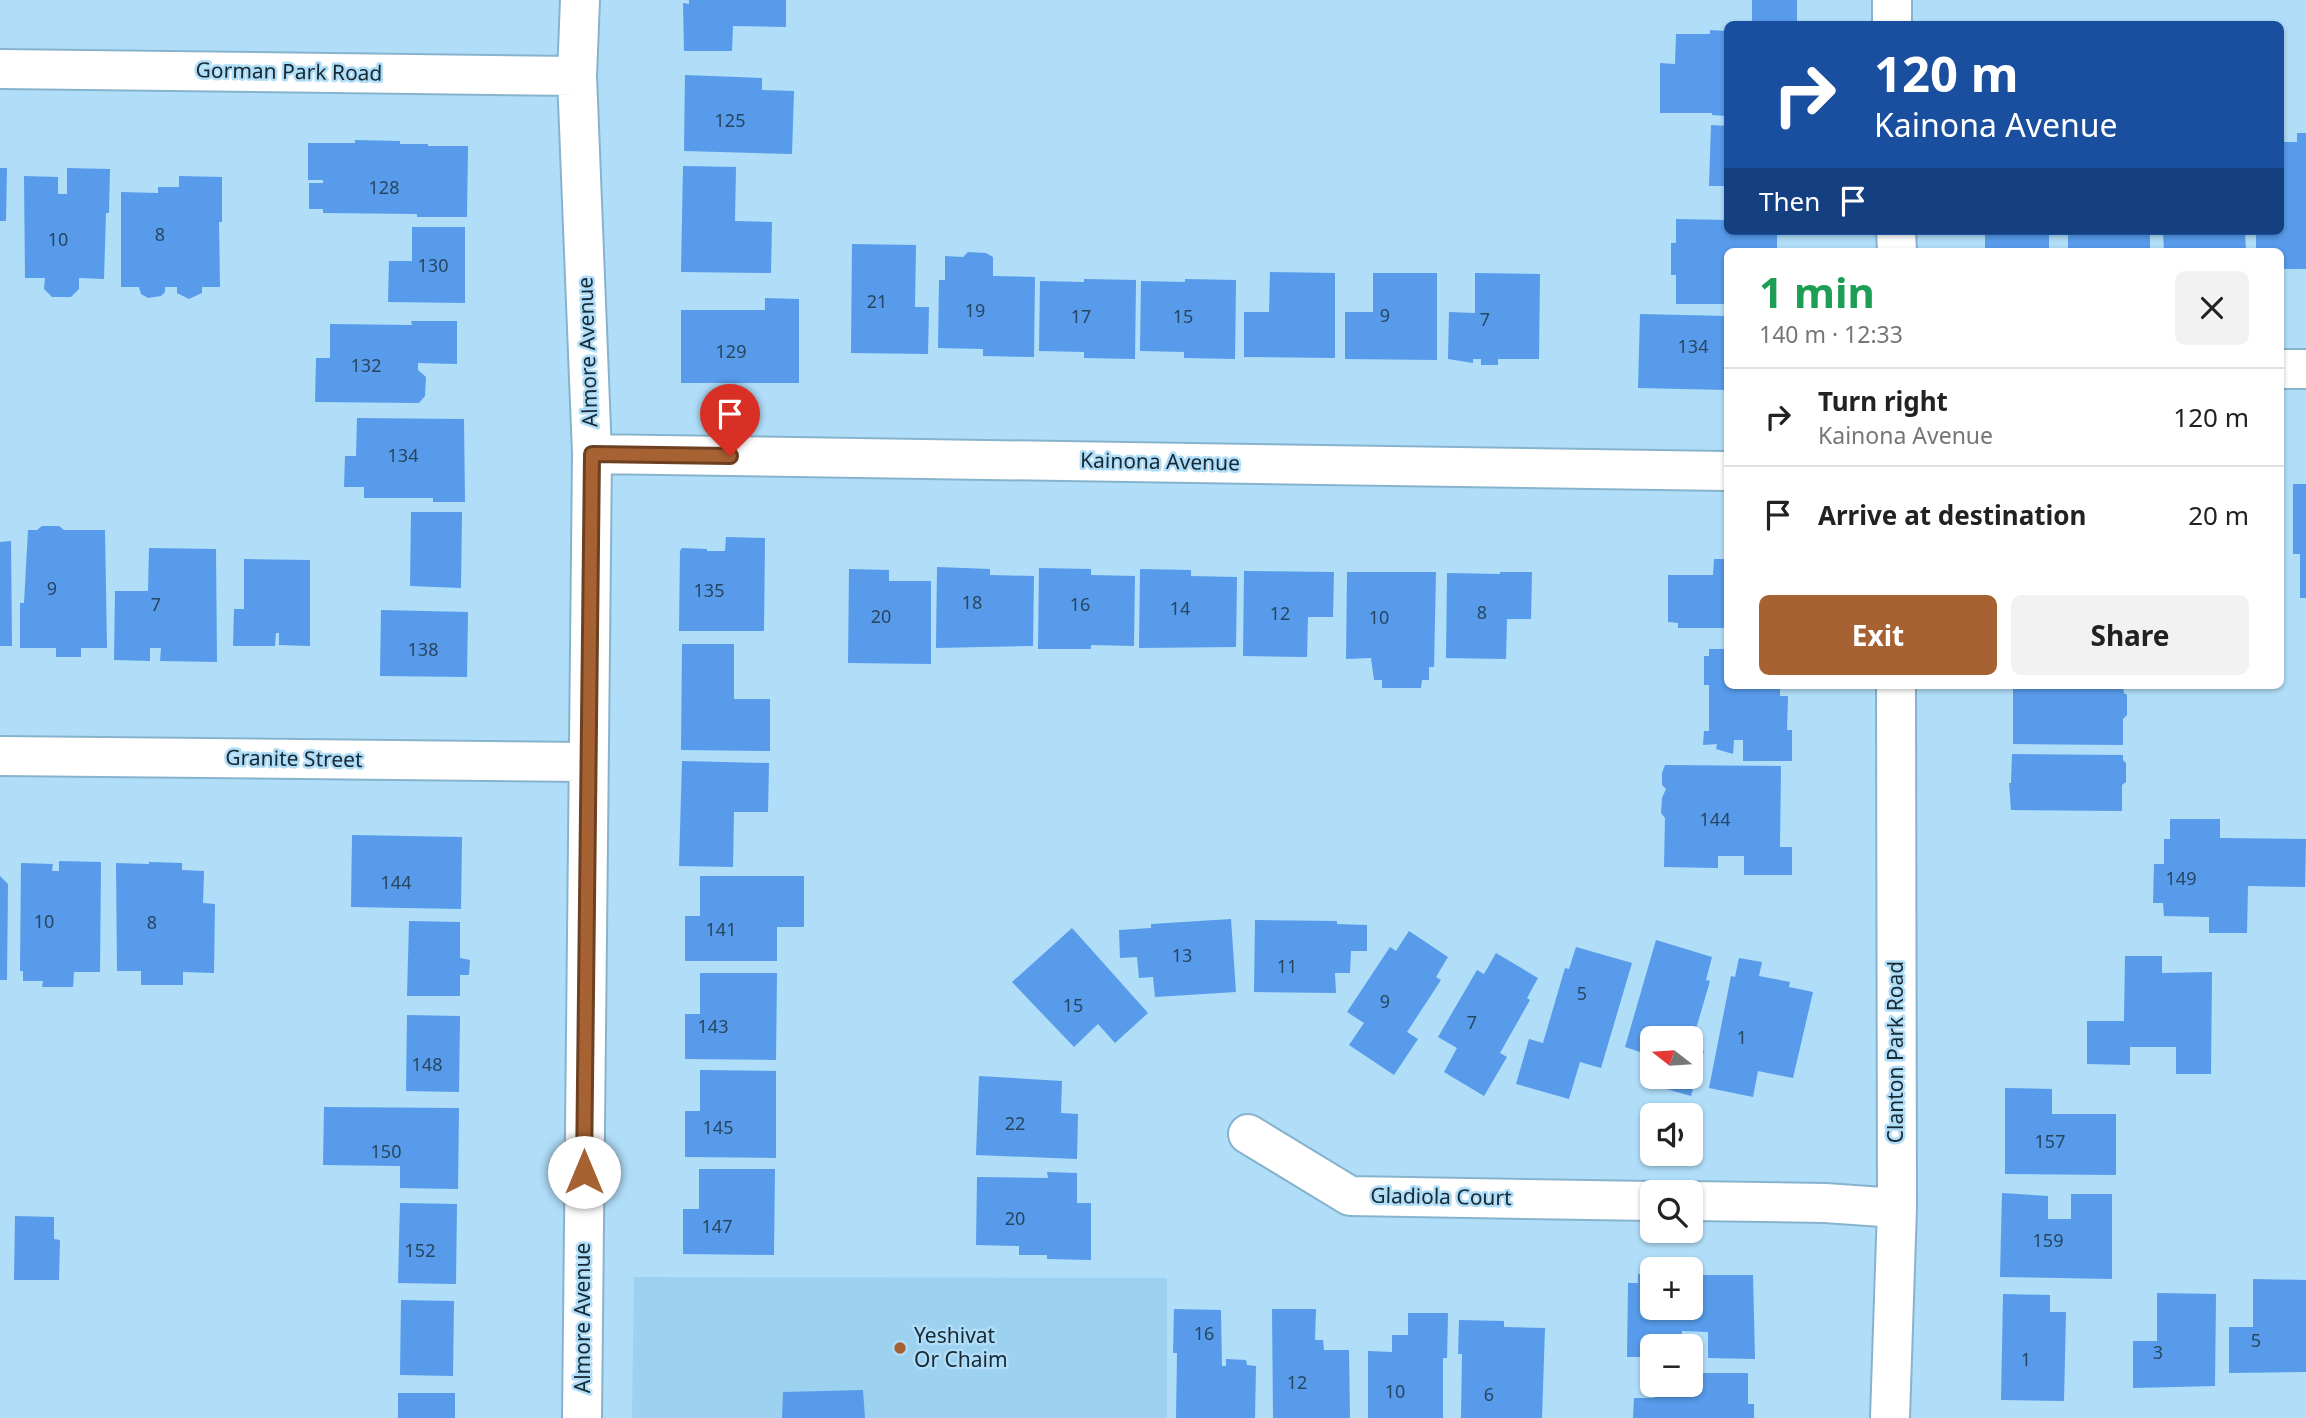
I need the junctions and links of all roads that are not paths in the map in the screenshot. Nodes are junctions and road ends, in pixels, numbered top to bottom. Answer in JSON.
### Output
{"nodes":[{"id":1,"x":580,"y":0,"type":"edge"},
{"id":2,"x":1892,"y":0,"type":"edge"},
{"id":3,"x":1892,"y":21,"type":"edge"},
{"id":4,"x":0,"y":69,"type":"edge"},
{"id":5,"x":577,"y":76,"type":"junction"},
{"id":6,"x":2284,"y":369,"type":"edge"},
{"id":7,"x":2306,"y":369,"type":"edge"},
{"id":8,"x":592,"y":454,"type":"junction"},
{"id":9,"x":1724,"y":471,"type":"edge"},
{"id":10,"x":1896,"y":689,"type":"edge"},
{"id":11,"x":0,"y":756,"type":"edge"},
{"id":12,"x":587,"y":762,"type":"junction"},
{"id":13,"x":1248,"y":1134,"type":"dead end"},
{"id":14,"x":1640,"y":1201,"type":"edge"},
{"id":15,"x":1703,"y":1201,"type":"edge"},
{"id":16,"x":1896,"y":1209,"type":"junction"},
{"id":17,"x":582,"y":1418,"type":"edge"},
{"id":18,"x":1890,"y":1418,"type":"edge"}],
"edges":[{"from":1,"to":5,"type":"street","name":"Almore Avenue"},
{"from":2,"to":3,"type":"street"},
{"from":4,"to":5,"type":"street","name":"Gorman Park Road"},
{"from":5,"to":8,"type":"street","name":"Almore Avenue"},
{"from":6,"to":7,"type":"street"},
{"from":8,"to":9,"type":"street","name":"Kainona Avenue"},
{"from":8,"to":12,"type":"street","name":"Almore Avenue"},
{"from":10,"to":16,"type":"street","name":"Clanton Park Road"},
{"from":11,"to":12,"type":"street","name":"Granite Street"},
{"from":12,"to":17,"type":"street","name":"Almore Avenue"},
{"from":13,"to":14,"type":"street","name":"Gladiola Court"},
{"from":15,"to":16,"type":"street"},
{"from":16,"to":18,"type":"street","name":"Clanton Park Road"}]}
